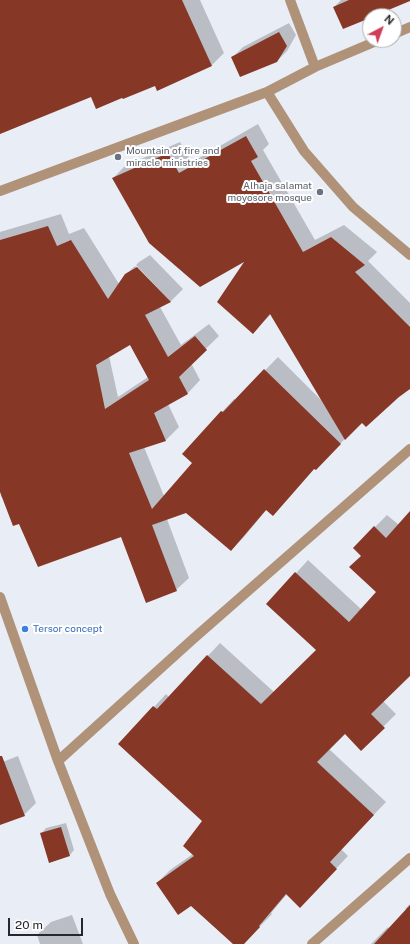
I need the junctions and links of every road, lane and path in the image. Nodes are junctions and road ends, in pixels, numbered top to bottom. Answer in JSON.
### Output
{"nodes":[{"id":1,"x":290,"y":0,"type":"edge"},
{"id":2,"x":362,"y":47,"type":"edge"},
{"id":3,"x":315,"y":67,"type":"junction"},
{"id":4,"x":267,"y":92,"type":"junction"},
{"id":5,"x":0,"y":191,"type":"edge"},
{"id":6,"x":410,"y":255,"type":"edge"},
{"id":7,"x":410,"y":450,"type":"edge"},
{"id":8,"x":0,"y":597,"type":"edge"},
{"id":9,"x":58,"y":761,"type":"junction"},
{"id":10,"x":410,"y":858,"type":"edge"},
{"id":11,"x":134,"y":944,"type":"edge"},
{"id":12,"x":312,"y":944,"type":"edge"}],
"edges":[{"from":1,"to":3,"type":"street"},
{"from":2,"to":3,"type":"street"},
{"from":3,"to":4,"type":"street"},
{"from":4,"to":5,"type":"street"},
{"from":4,"to":6,"type":"street"},
{"from":7,"to":9,"type":"street"},
{"from":8,"to":9,"type":"street"},
{"from":9,"to":11,"type":"street"},
{"from":10,"to":12,"type":"street"}]}
